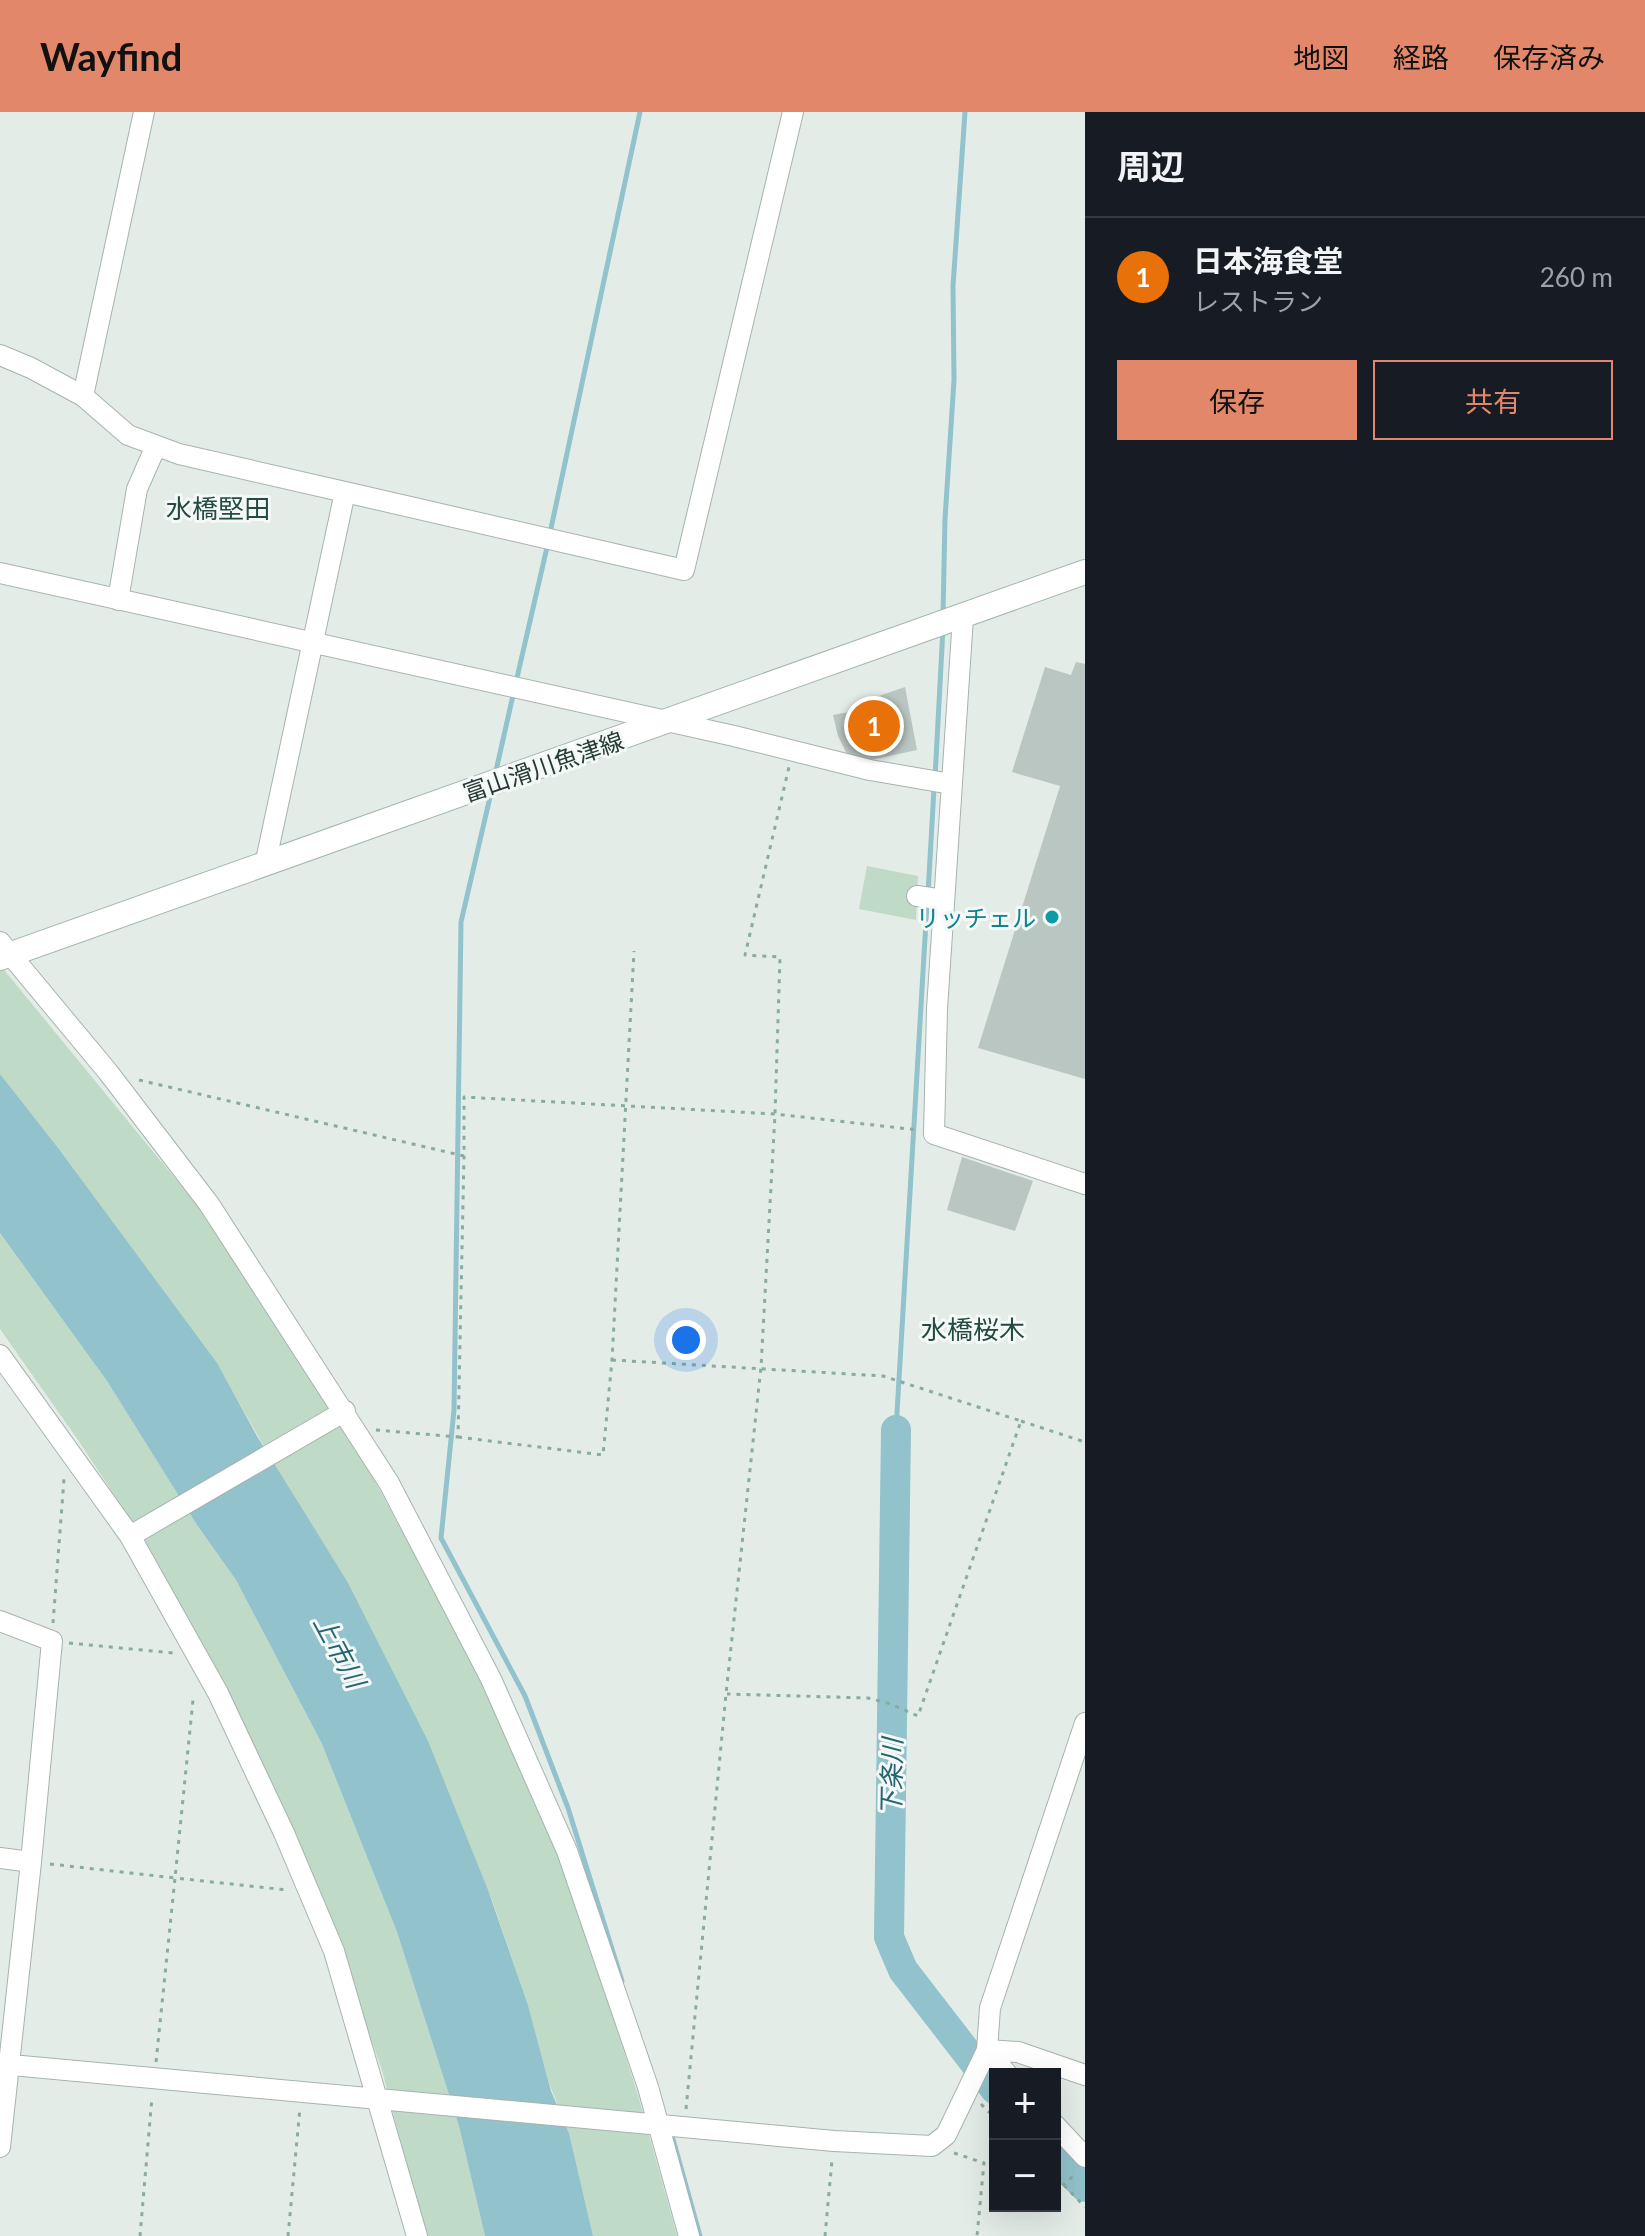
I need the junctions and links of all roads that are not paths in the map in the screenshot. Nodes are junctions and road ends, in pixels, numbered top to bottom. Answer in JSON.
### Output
{"nodes":[{"id":1,"x":144,"y":112,"type":"edge"},
{"id":2,"x":793,"y":112,"type":"edge"},
{"id":3,"x":0,"y":355,"type":"edge"},
{"id":4,"x":83,"y":396,"type":"junction"},
{"id":5,"x":156,"y":446,"type":"junction"},
{"id":6,"x":345,"y":492,"type":"junction"},
{"id":7,"x":1085,"y":572,"type":"edge"},
{"id":8,"x":0,"y":573,"type":"edge"},
{"id":9,"x":118,"y":600,"type":"junction"},
{"id":10,"x":949,"y":622,"type":"junction"},
{"id":11,"x":313,"y":644,"type":"junction"},
{"id":12,"x":667,"y":721,"type":"junction"},
{"id":13,"x":948,"y":783,"type":"junction"},
{"id":14,"x":265,"y":865,"type":"junction"},
{"id":15,"x":917,"y":896,"type":"dead end"},
{"id":16,"x":944,"y":900,"type":"junction"},
{"id":17,"x":3,"y":951,"type":"edge"},
{"id":18,"x":1085,"y":1184,"type":"edge"},
{"id":19,"x":0,"y":1355,"type":"edge"},
{"id":20,"x":351,"y":1420,"type":"junction"},
{"id":21,"x":130,"y":1536,"type":"junction"},
{"id":22,"x":0,"y":1621,"type":"edge"},
{"id":23,"x":1085,"y":1723,"type":"edge"},
{"id":24,"x":0,"y":1858,"type":"edge"},
{"id":25,"x":31,"y":1862,"type":"junction"},
{"id":26,"x":987,"y":2050,"type":"junction"},
{"id":27,"x":4,"y":2065,"type":"edge"},
{"id":28,"x":1002,"y":2068,"type":"edge"},
{"id":29,"x":1085,"y":2075,"type":"edge"},
{"id":30,"x":384,"y":2098,"type":"junction"},
{"id":31,"x":657,"y":2124,"type":"junction"},
{"id":32,"x":1061,"y":2131,"type":"edge"},
{"id":33,"x":0,"y":2147,"type":"edge"},
{"id":34,"x":1085,"y":2157,"type":"edge"},
{"id":35,"x":417,"y":2236,"type":"edge"},
{"id":36,"x":689,"y":2236,"type":"edge"}],
"edges":[{"from":1,"to":4,"type":"street"},
{"from":2,"to":6,"type":"street"},
{"from":3,"to":4,"type":"street"},
{"from":4,"to":5,"type":"street"},
{"from":5,"to":6,"type":"street"},
{"from":5,"to":9,"type":"street"},
{"from":6,"to":11,"type":"street"},
{"from":7,"to":10,"type":"main road","name":"富山滑川魚津線"},
{"from":8,"to":9,"type":"street"},
{"from":9,"to":11,"type":"street"},
{"from":10,"to":12,"type":"main road","name":"富山滑川魚津線"},
{"from":10,"to":13,"type":"street"},
{"from":11,"to":12,"type":"street"},
{"from":11,"to":14,"type":"street"},
{"from":12,"to":13,"type":"street"},
{"from":12,"to":14,"type":"main road","name":"富山滑川魚津線"},
{"from":13,"to":16,"type":"street"},
{"from":14,"to":17,"type":"main road","name":"富山滑川魚津線"},
{"from":15,"to":16,"type":"street"},
{"from":16,"to":18,"type":"street"},
{"from":17,"to":20,"type":"street"},
{"from":19,"to":21,"type":"street"},
{"from":20,"to":21,"type":"street"},
{"from":20,"to":31,"type":"street"},
{"from":21,"to":30,"type":"street"},
{"from":22,"to":25,"type":"street"},
{"from":23,"to":26,"type":"street"},
{"from":24,"to":25,"type":"street"},
{"from":25,"to":27,"type":"street"},
{"from":26,"to":28,"type":"street"},
{"from":26,"to":29,"type":"street"},
{"from":26,"to":31,"type":"street"},
{"from":27,"to":30,"type":"street"},
{"from":27,"to":33,"type":"street"},
{"from":30,"to":31,"type":"street"},
{"from":30,"to":35,"type":"street"},
{"from":31,"to":36,"type":"street"},
{"from":32,"to":34,"type":"street"}]}
